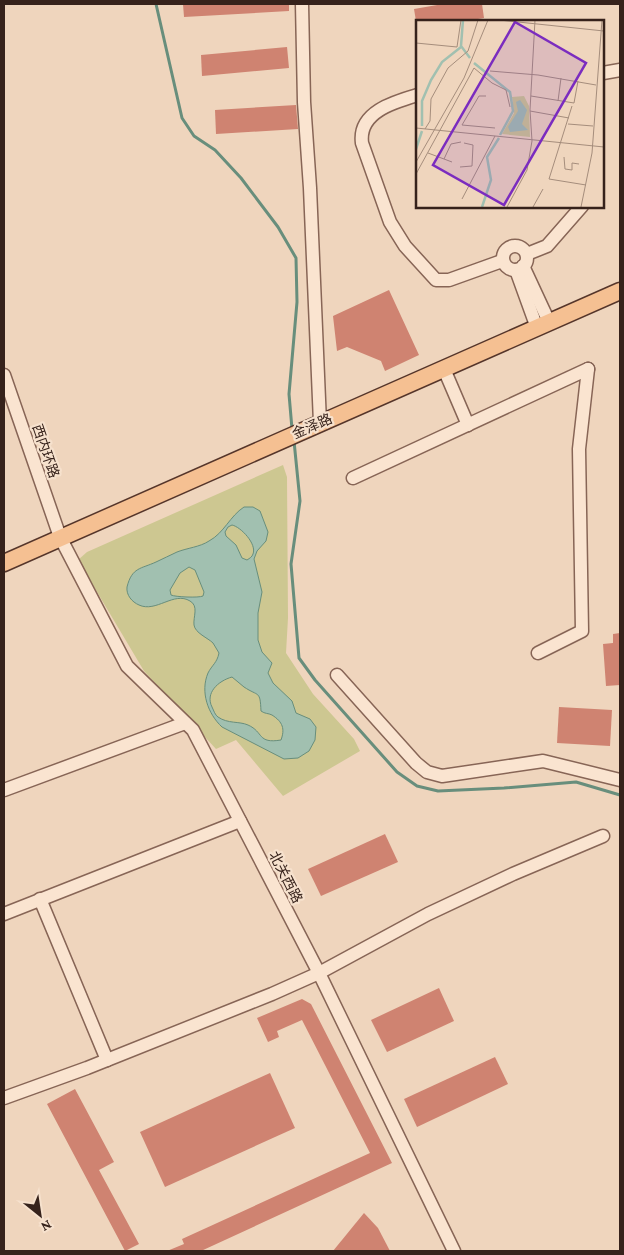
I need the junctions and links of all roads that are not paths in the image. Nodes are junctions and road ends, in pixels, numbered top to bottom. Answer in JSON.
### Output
{"nodes":[{"id":1,"x":302,"y":4,"type":"edge"},
{"id":2,"x":620,"y":70,"type":"edge"},
{"id":3,"x":604,"y":73,"type":"edge"},
{"id":4,"x":416,"y":96,"type":"edge"},
{"id":5,"x":580,"y":208,"type":"edge"},
{"id":6,"x":502,"y":261,"type":"junction"},
{"id":7,"x":522,"y":264,"type":"junction"},
{"id":8,"x":620,"y":291,"type":"edge"},
{"id":9,"x":543,"y":325,"type":"junction"},
{"id":10,"x":444,"y":369,"type":"junction"},
{"id":11,"x":4,"y":376,"type":"edge"},
{"id":12,"x":320,"y":423,"type":"junction"},
{"id":13,"x":468,"y":425,"type":"junction"},
{"id":14,"x":353,"y":478,"type":"dead end"},
{"id":15,"x":60,"y":537,"type":"junction"},
{"id":16,"x":4,"y":563,"type":"edge"},
{"id":17,"x":538,"y":653,"type":"dead end"},
{"id":18,"x":337,"y":675,"type":"dead end"},
{"id":19,"x":185,"y":722,"type":"junction"},
{"id":20,"x":620,"y":780,"type":"edge"},
{"id":21,"x":4,"y":790,"type":"edge"},
{"id":22,"x":240,"y":821,"type":"junction"},
{"id":23,"x":603,"y":836,"type":"dead end"},
{"id":24,"x":40,"y":899,"type":"junction"},
{"id":25,"x":4,"y":914,"type":"edge"},
{"id":26,"x":318,"y":973,"type":"junction"},
{"id":27,"x":107,"y":1060,"type":"junction"},
{"id":28,"x":4,"y":1098,"type":"edge"},
{"id":29,"x":454,"y":1251,"type":"edge"}],
"edges":[{"from":1,"to":12,"type":"street"},
{"from":2,"to":3,"type":"street"},
{"from":4,"to":6,"type":"street"},
{"from":5,"to":7,"type":"street"},
{"from":6,"to":7,"type":"street"},
{"from":6,"to":7,"type":"street"},
{"from":7,"to":9,"type":"street"},
{"from":8,"to":9,"type":"main road","name":"金泽路"},
{"from":9,"to":10,"type":"main road","name":"金泽路"},
{"from":10,"to":12,"type":"main road","name":"金泽路"},
{"from":10,"to":13,"type":"street"},
{"from":11,"to":15,"type":"street","name":"西内环路"},
{"from":12,"to":15,"type":"main road","name":"金泽路"},
{"from":13,"to":14,"type":"street"},
{"from":13,"to":17,"type":"street"},
{"from":15,"to":16,"type":"main road","name":"金泽路"},
{"from":15,"to":19,"type":"street","name":"北关西路"},
{"from":18,"to":20,"type":"street"},
{"from":19,"to":21,"type":"street"},
{"from":19,"to":22,"type":"street","name":"北关西路"},
{"from":22,"to":24,"type":"street"},
{"from":22,"to":26,"type":"street","name":"北关西路"},
{"from":23,"to":26,"type":"street"},
{"from":24,"to":25,"type":"street"},
{"from":24,"to":27,"type":"street"},
{"from":26,"to":27,"type":"street"},
{"from":26,"to":29,"type":"street","name":"北关西路"},
{"from":27,"to":28,"type":"street"}]}
